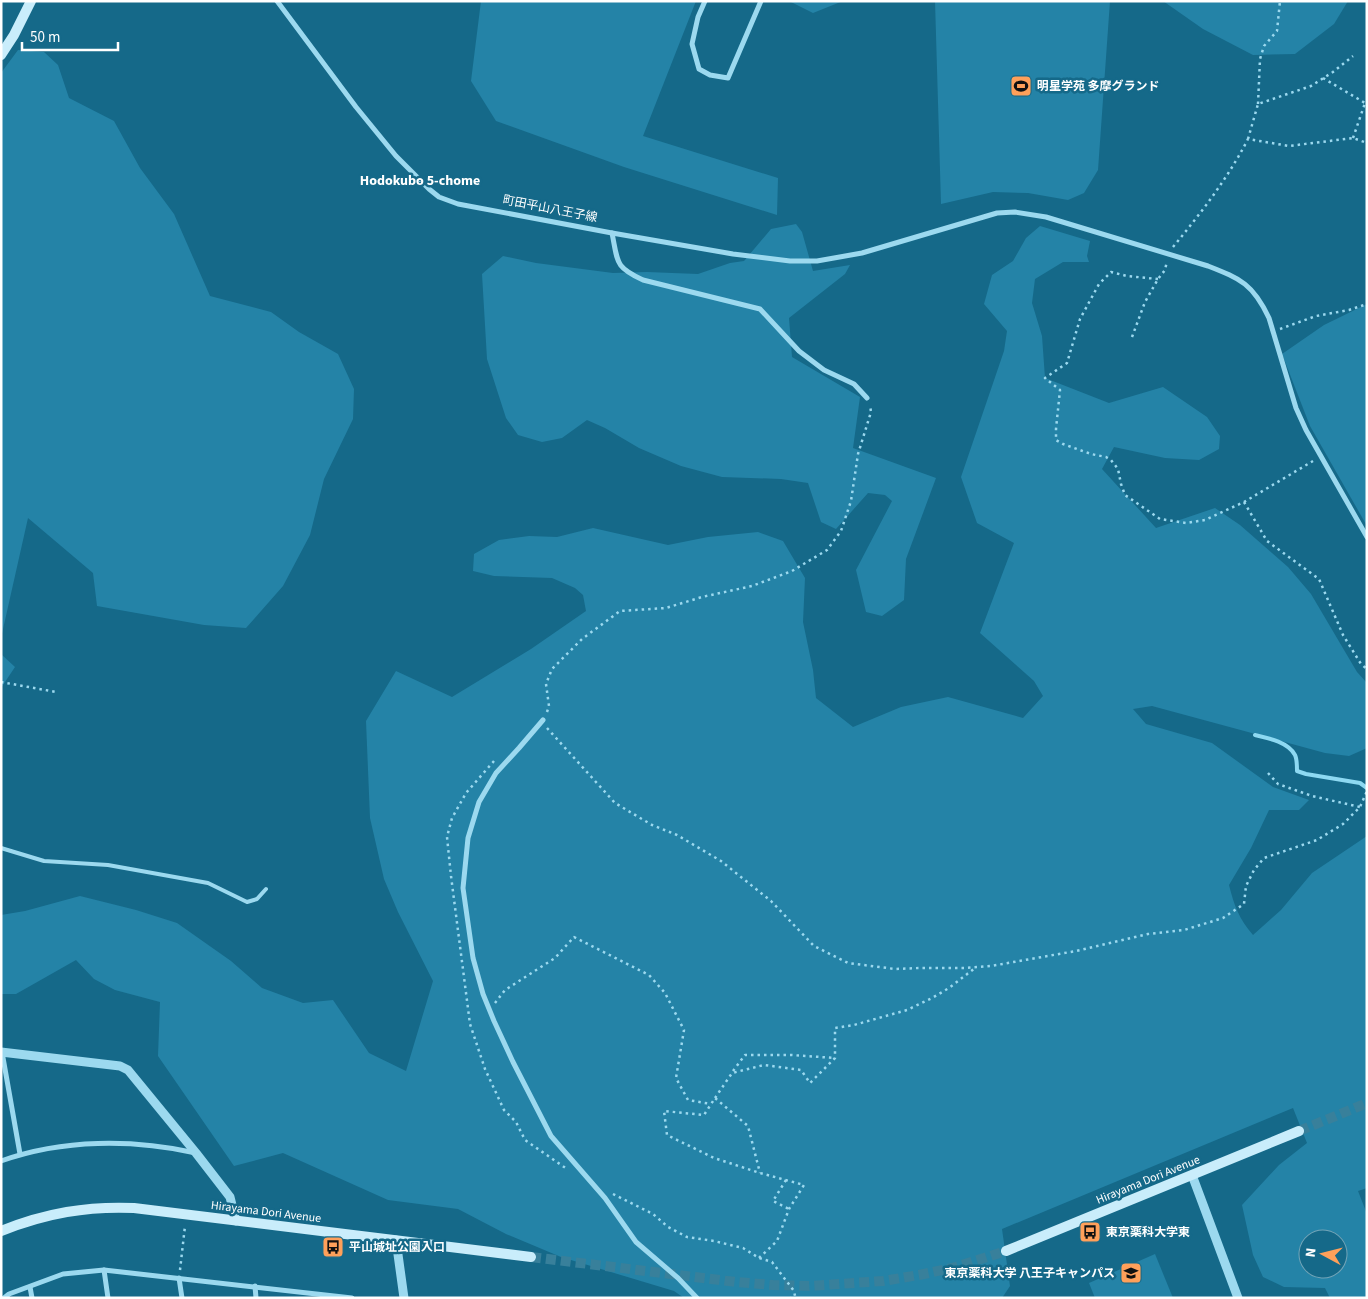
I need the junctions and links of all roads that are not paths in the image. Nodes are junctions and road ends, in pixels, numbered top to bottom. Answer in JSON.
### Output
{"nodes":[{"id":1,"x":31,"y":1,"type":"edge"},
{"id":2,"x":277,"y":1,"type":"edge"},
{"id":3,"x":705,"y":1,"type":"edge"},
{"id":4,"x":760,"y":1,"type":"edge"},
{"id":5,"x":1,"y":55,"type":"edge"},
{"id":6,"x":612,"y":234,"type":"junction"},
{"id":7,"x":868,"y":398,"type":"road end"},
{"id":8,"x":1367,"y":537,"type":"edge"},
{"id":9,"x":542,"y":720,"type":"road end"},
{"id":10,"x":1,"y":848,"type":"edge"},
{"id":11,"x":266,"y":889,"type":"dead end"},
{"id":12,"x":1,"y":1052,"type":"edge"},
{"id":13,"x":1299,"y":1131,"type":"tunnel mouth"},
{"id":14,"x":196,"y":1153,"type":"junction"},
{"id":15,"x":20,"y":1154,"type":"junction"},
{"id":16,"x":1,"y":1161,"type":"edge"},
{"id":17,"x":1192,"y":1175,"type":"junction"},
{"id":18,"x":236,"y":1221,"type":"junction"},
{"id":19,"x":1,"y":1231,"type":"edge"},
{"id":20,"x":396,"y":1240,"type":"junction"},
{"id":21,"x":1006,"y":1250,"type":"tunnel mouth"},
{"id":22,"x":531,"y":1257,"type":"tunnel mouth"},
{"id":23,"x":104,"y":1270,"type":"junction"},
{"id":24,"x":179,"y":1278,"type":"junction"},
{"id":25,"x":255,"y":1286,"type":"junction"},
{"id":26,"x":30,"y":1287,"type":"junction"},
{"id":27,"x":330,"y":1297,"type":"edge"},
{"id":28,"x":4,"y":1298,"type":"edge"},
{"id":29,"x":32,"y":1298,"type":"edge"},
{"id":30,"x":108,"y":1298,"type":"edge"},
{"id":31,"x":182,"y":1298,"type":"edge"},
{"id":32,"x":256,"y":1298,"type":"edge"},
{"id":33,"x":352,"y":1298,"type":"edge"},
{"id":34,"x":404,"y":1298,"type":"edge"},
{"id":35,"x":697,"y":1298,"type":"edge"},
{"id":36,"x":1238,"y":1298,"type":"edge"}],
"edges":[{"from":1,"to":5,"type":"main road"},
{"from":2,"to":6,"type":"street","name":"町田平山八王子線"},
{"from":3,"to":4,"type":"street"},
{"from":6,"to":7,"type":"street"},
{"from":6,"to":8,"type":"street","name":"町田平山八王子線"},
{"from":9,"to":35,"type":"street"},
{"from":10,"to":11,"type":"lane"},
{"from":12,"to":14,"type":"street"},
{"from":12,"to":15,"type":"street"},
{"from":13,"to":17,"type":"main road","name":"Hirayama Dori Avenue"},
{"from":14,"to":15,"type":"street"},
{"from":14,"to":18,"type":"street"},
{"from":15,"to":16,"type":"street"},
{"from":17,"to":21,"type":"main road","name":"Hirayama Dori Avenue"},
{"from":17,"to":36,"type":"street"},
{"from":18,"to":19,"type":"main road","name":"Hirayama Dori Avenue"},
{"from":18,"to":20,"type":"main road","name":"Hirayama Dori Avenue"},
{"from":20,"to":22,"type":"main road","name":"Hirayama Dori Avenue"},
{"from":20,"to":34,"type":"street"},
{"from":23,"to":24,"type":"street"},
{"from":23,"to":26,"type":"street"},
{"from":23,"to":30,"type":"street"},
{"from":24,"to":25,"type":"street"},
{"from":24,"to":31,"type":"street"},
{"from":25,"to":27,"type":"street"},
{"from":25,"to":32,"type":"street"},
{"from":26,"to":28,"type":"street"},
{"from":26,"to":29,"type":"street"},
{"from":27,"to":33,"type":"street"}]}
